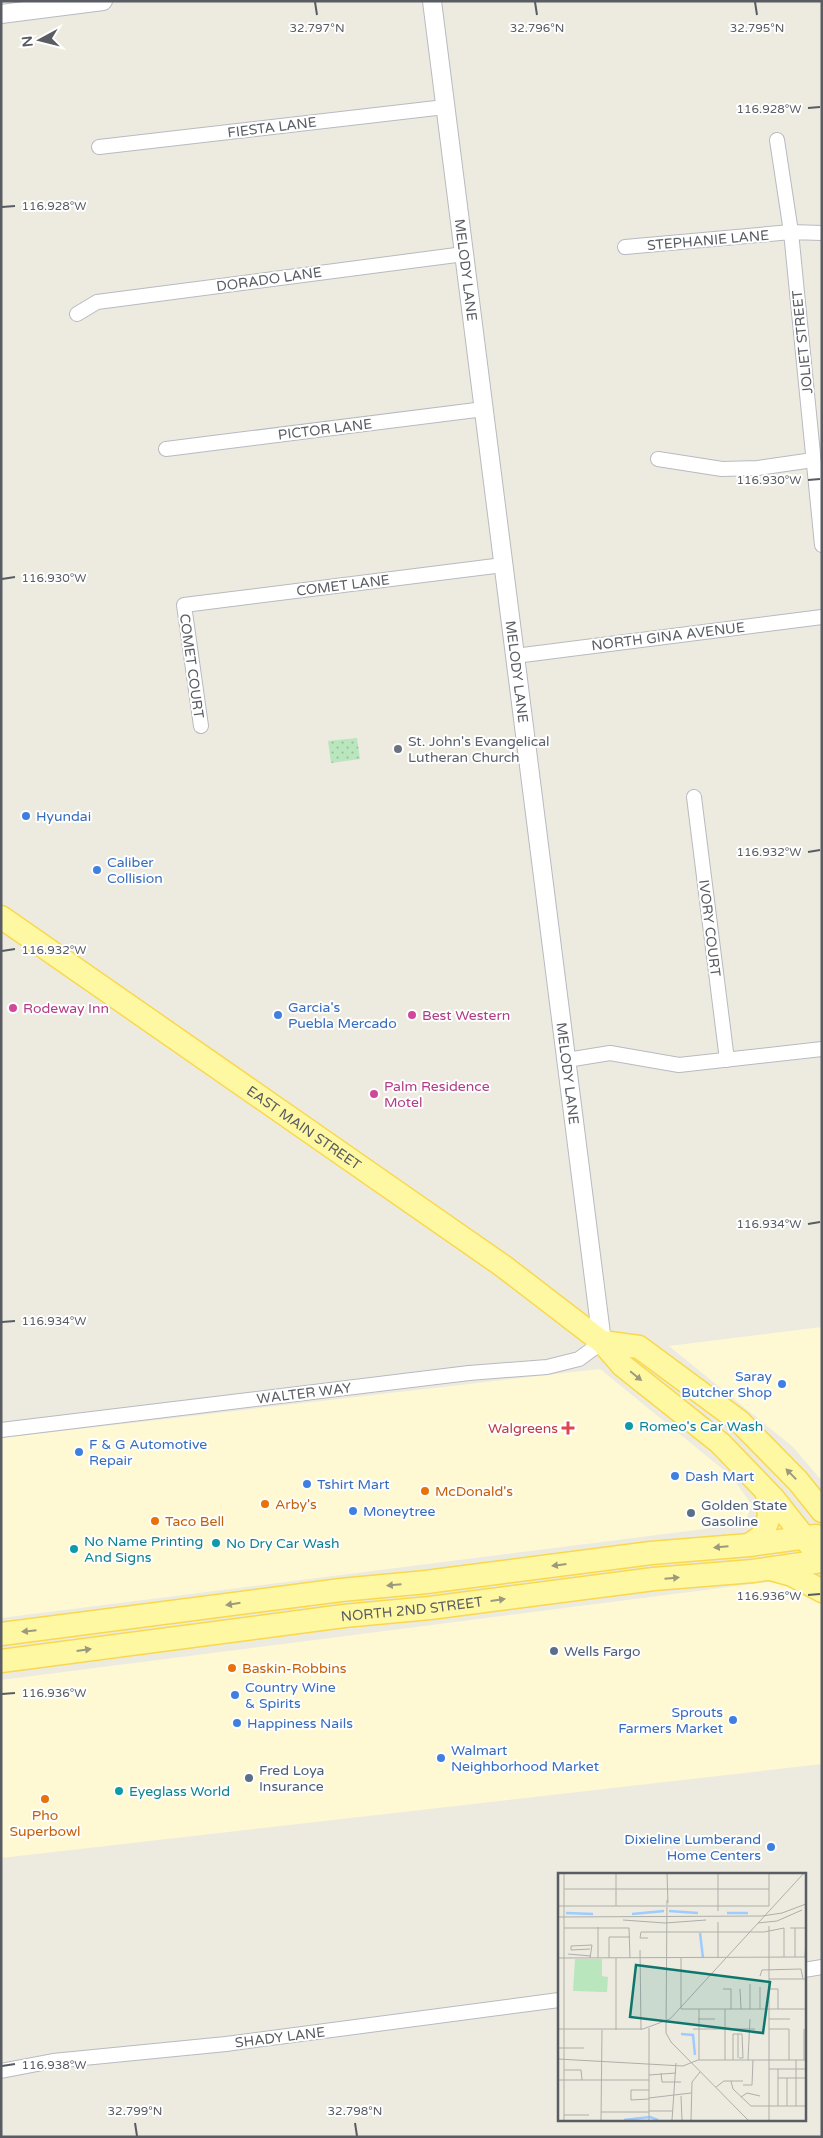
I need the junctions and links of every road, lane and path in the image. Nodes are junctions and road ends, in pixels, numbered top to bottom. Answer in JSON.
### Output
{"nodes":[{"id":1,"x":103,"y":1,"type":"edge"},
{"id":2,"x":432,"y":1,"type":"edge"},
{"id":3,"x":1,"y":14,"type":"edge"},
{"id":4,"x":446,"y":107,"type":"junction"},
{"id":5,"x":777,"y":140,"type":"dead end"},
{"id":6,"x":99,"y":147,"type":"dead end"},
{"id":7,"x":791,"y":232,"type":"junction"},
{"id":8,"x":822,"y":233,"type":"edge"},
{"id":9,"x":625,"y":247,"type":"dead end"},
{"id":10,"x":464,"y":254,"type":"junction"},
{"id":11,"x":76,"y":314,"type":"dead end"},
{"id":12,"x":484,"y":409,"type":"junction"},
{"id":13,"x":166,"y":450,"type":"dead end"},
{"id":14,"x":658,"y":459,"type":"dead end"},
{"id":15,"x":813,"y":460,"type":"junction"},
{"id":16,"x":822,"y":545,"type":"edge"},
{"id":17,"x":503,"y":565,"type":"junction"},
{"id":18,"x":184,"y":605,"type":"joint"},
{"id":19,"x":822,"y":617,"type":"edge"},
{"id":20,"x":515,"y":656,"type":"junction"},
{"id":21,"x":201,"y":726,"type":"dead end"},
{"id":22,"x":694,"y":797,"type":"dead end"},
{"id":23,"x":1,"y":917,"type":"edge"},
{"id":24,"x":822,"y":1049,"type":"edge"},
{"id":25,"x":567,"y":1060,"type":"junction"},
{"id":26,"x":727,"y":1060,"type":"junction"},
{"id":27,"x":602,"y":1342,"type":"junction"},
{"id":28,"x":1,"y":1430,"type":"edge"},
{"id":29,"x":767,"y":1492,"type":"junction"},
{"id":30,"x":822,"y":1511,"type":"edge"},
{"id":31,"x":813,"y":1536,"type":"edge"},
{"id":32,"x":749,"y":1545,"type":"junction"},
{"id":33,"x":822,"y":1561,"type":"edge"},
{"id":34,"x":768,"y":1568,"type":"junction"},
{"id":35,"x":477,"y":1576,"type":"junction"},
{"id":36,"x":426,"y":1582,"type":"junction"},
{"id":37,"x":822,"y":1591,"type":"edge"},
{"id":38,"x":301,"y":1596,"type":"junction"},
{"id":39,"x":432,"y":1608,"type":"junction"},
{"id":40,"x":382,"y":1612,"type":"junction"},
{"id":41,"x":92,"y":1622,"type":"junction"},
{"id":42,"x":279,"y":1624,"type":"junction"},
{"id":43,"x":1,"y":1634,"type":"edge"},
{"id":44,"x":50,"y":1656,"type":"junction"},
{"id":45,"x":1,"y":1661,"type":"edge"},
{"id":46,"x":822,"y":1968,"type":"edge"},
{"id":47,"x":806,"y":1970,"type":"edge"},
{"id":48,"x":558,"y":2000,"type":"edge"},
{"id":49,"x":1,"y":2071,"type":"edge"}],
"edges":[{"from":1,"to":3,"type":"street"},
{"from":2,"to":4,"type":"street","name":"MELODY LANE"},
{"from":4,"to":6,"type":"street","name":"FIESTA LANE"},
{"from":4,"to":10,"type":"street","name":"MELODY LANE"},
{"from":5,"to":7,"type":"street","name":"JOLIET STREET"},
{"from":7,"to":8,"type":"street","name":"STEPHANIE LANE"},
{"from":7,"to":9,"type":"street","name":"STEPHANIE LANE"},
{"from":7,"to":15,"type":"street","name":"JOLIET STREET"},
{"from":10,"to":11,"type":"street","name":"DORADO LANE"},
{"from":10,"to":12,"type":"street","name":"MELODY LANE"},
{"from":12,"to":13,"type":"street","name":"PICTOR LANE"},
{"from":12,"to":17,"type":"street","name":"MELODY LANE"},
{"from":14,"to":15,"type":"street"},
{"from":15,"to":16,"type":"street","name":"JOLIET STREET"},
{"from":17,"to":18,"type":"street","name":"COMET LANE"},
{"from":17,"to":20,"type":"street","name":"MELODY LANE"},
{"from":18,"to":21,"type":"street","name":"COMET COURT"},
{"from":19,"to":20,"type":"street","name":"NORTH GINA AVENUE"},
{"from":20,"to":25,"type":"street","name":"MELODY LANE"},
{"from":22,"to":26,"type":"street","name":"IVORY COURT"},
{"from":23,"to":27,"type":"main road","name":"EAST MAIN STREET"},
{"from":24,"to":26,"type":"street"},
{"from":25,"to":26,"type":"street"},
{"from":25,"to":27,"type":"street","name":"MELODY LANE"},
{"from":27,"to":28,"type":"street","name":"WALTER WAY"},
{"from":27,"to":29,"type":"main road","name":"EAST MAIN STREET","one_way":true},
{"from":30,"to":27,"type":"main road","one_way":true},
{"from":29,"to":31,"type":"main road","name":"EAST MAIN STREET"},
{"from":29,"to":32,"type":"main road"},
{"from":31,"to":32,"type":"main road","name":"NORTH 2ND STREET"},
{"from":31,"to":33,"type":"main road","name":"EAST MAIN STREET"},
{"from":32,"to":35,"type":"main road","name":"NORTH 2ND STREET","one_way":true},
{"from":33,"to":34,"type":"main road","name":"NORTH 2ND STREET"},
{"from":34,"to":37,"type":"main road"},
{"from":39,"to":34,"type":"main road","name":"NORTH 2ND STREET","one_way":true},
{"from":35,"to":36,"type":"main road","name":"NORTH 2ND STREET"},
{"from":35,"to":39,"type":"main road"},
{"from":36,"to":38,"type":"main road","name":"NORTH 2ND STREET","one_way":true},
{"from":36,"to":40,"type":"main road"},
{"from":38,"to":41,"type":"main road","name":"NORTH 2ND STREET","one_way":true},
{"from":38,"to":42,"type":"main road"},
{"from":39,"to":40,"type":"main road","name":"NORTH 2ND STREET"},
{"from":40,"to":42,"type":"main road","name":"NORTH 2ND STREET"},
{"from":41,"to":43,"type":"main road","name":"NORTH 2ND STREET","one_way":true},
{"from":41,"to":44,"type":"main road"},
{"from":44,"to":42,"type":"main road","name":"NORTH 2ND STREET","one_way":true},
{"from":44,"to":45,"type":"main road","name":"NORTH 2ND STREET"},
{"from":46,"to":47,"type":"street"},
{"from":48,"to":49,"type":"street","name":"SHADY LANE"}]}
